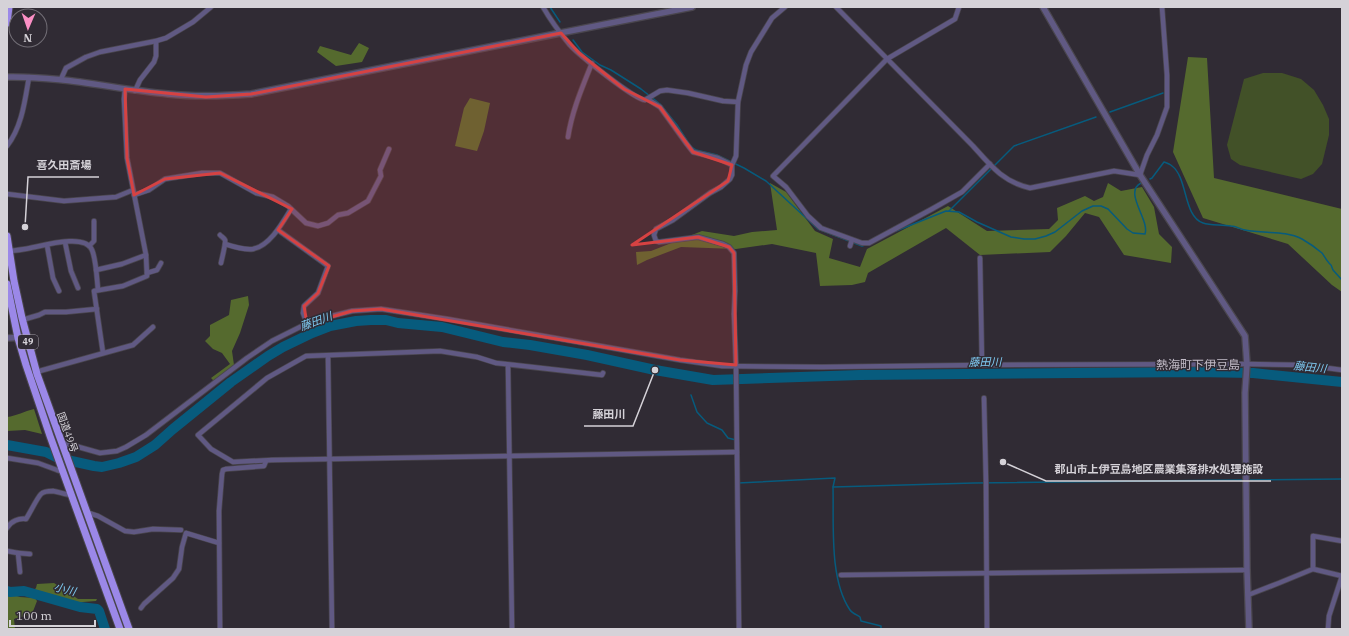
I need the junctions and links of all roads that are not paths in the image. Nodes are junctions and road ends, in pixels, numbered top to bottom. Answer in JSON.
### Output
{"nodes":[{"id":1,"x":8,"y":7,"type":"edge"},
{"id":2,"x":211,"y":7,"type":"edge"},
{"id":3,"x":543,"y":7,"type":"edge"},
{"id":4,"x":692,"y":7,"type":"edge"},
{"id":5,"x":785,"y":7,"type":"edge"},
{"id":6,"x":836,"y":7,"type":"edge"},
{"id":7,"x":959,"y":7,"type":"edge"},
{"id":8,"x":1042,"y":7,"type":"edge"},
{"id":9,"x":1162,"y":7,"type":"edge"},
{"id":10,"x":7,"y":23,"type":"edge"},
{"id":11,"x":561,"y":33,"type":"junction"},
{"id":12,"x":156,"y":41,"type":"junction"},
{"id":13,"x":887,"y":59,"type":"junction"},
{"id":14,"x":592,"y":63,"type":"junction"},
{"id":15,"x":7,"y":77,"type":"edge"},
{"id":16,"x":29,"y":77,"type":"junction"},
{"id":17,"x":61,"y":79,"type":"junction"},
{"id":18,"x":125,"y":89,"type":"junction"},
{"id":19,"x":135,"y":91,"type":"junction"},
{"id":20,"x":647,"y":99,"type":"junction"},
{"id":21,"x":738,"y":102,"type":"junction"},
{"id":22,"x":568,"y":137,"type":"dead end"},
{"id":23,"x":7,"y":146,"type":"edge"},
{"id":24,"x":389,"y":149,"type":"dead end"},
{"id":25,"x":990,"y":164,"type":"junction"},
{"id":26,"x":732,"y":165,"type":"junction"},
{"id":27,"x":1140,"y":175,"type":"junction"},
{"id":28,"x":134,"y":192,"type":"junction"},
{"id":29,"x":7,"y":194,"type":"edge"},
{"id":30,"x":291,"y":209,"type":"junction"},
{"id":31,"x":94,"y":221,"type":"dead end"},
{"id":32,"x":278,"y":230,"type":"junction"},
{"id":33,"x":220,"y":235,"type":"dead end"},
{"id":34,"x":7,"y":236,"type":"edge"},
{"id":35,"x":852,"y":240,"type":"junction"},
{"id":36,"x":65,"y":242,"type":"junction"},
{"id":37,"x":225,"y":244,"type":"junction"},
{"id":38,"x":47,"y":245,"type":"junction"},
{"id":39,"x":89,"y":246,"type":"junction"},
{"id":40,"x":850,"y":246,"type":"dead end"},
{"id":41,"x":8,"y":251,"type":"edge"},
{"id":42,"x":146,"y":255,"type":"junction"},
{"id":43,"x":980,"y":258,"type":"dead end"},
{"id":44,"x":161,"y":263,"type":"dead end"},
{"id":45,"x":221,"y":263,"type":"dead end"},
{"id":46,"x":96,"y":270,"type":"junction"},
{"id":47,"x":147,"y":273,"type":"junction"},
{"id":48,"x":7,"y":284,"type":"edge"},
{"id":49,"x":78,"y":288,"type":"dead end"},
{"id":50,"x":98,"y":290,"type":"junction"},
{"id":51,"x":59,"y":291,"type":"dead end"},
{"id":52,"x":97,"y":309,"type":"junction"},
{"id":53,"x":22,"y":320,"type":"junction"},
{"id":54,"x":307,"y":324,"type":"junction"},
{"id":55,"x":154,"y":327,"type":"dead end"},
{"id":56,"x":27,"y":337,"type":"junction"},
{"id":57,"x":7,"y":338,"type":"edge"},
{"id":58,"x":18,"y":338,"type":"junction"},
{"id":59,"x":103,"y":354,"type":"junction"},
{"id":60,"x":328,"y":356,"type":"junction"},
{"id":61,"x":1247,"y":364,"type":"junction"},
{"id":62,"x":508,"y":365,"type":"junction"},
{"id":63,"x":736,"y":365,"type":"junction"},
{"id":64,"x":982,"y":365,"type":"junction"},
{"id":65,"x":1342,"y":370,"type":"edge"},
{"id":66,"x":36,"y":372,"type":"junction"},
{"id":67,"x":603,"y":373,"type":"dead end"},
{"id":68,"x":984,"y":398,"type":"dead end"},
{"id":69,"x":61,"y":443,"type":"junction"},
{"id":70,"x":737,"y":452,"type":"junction"},
{"id":71,"x":510,"y":457,"type":"junction"},
{"id":72,"x":7,"y":458,"type":"edge"},
{"id":73,"x":330,"y":459,"type":"junction"},
{"id":74,"x":266,"y":461,"type":"junction"},
{"id":75,"x":63,"y":470,"type":"junction"},
{"id":76,"x":72,"y":495,"type":"junction"},
{"id":77,"x":86,"y":512,"type":"junction"},
{"id":78,"x":7,"y":528,"type":"edge"},
{"id":79,"x":181,"y":530,"type":"dead end"},
{"id":80,"x":1342,"y":541,"type":"edge"},
{"id":81,"x":220,"y":543,"type":"junction"},
{"id":82,"x":7,"y":551,"type":"edge"},
{"id":83,"x":18,"y":553,"type":"junction"},
{"id":84,"x":30,"y":554,"type":"dead end"},
{"id":85,"x":1313,"y":569,"type":"junction"},
{"id":86,"x":1247,"y":570,"type":"junction"},
{"id":87,"x":20,"y":572,"type":"dead end"},
{"id":88,"x":986,"y":574,"type":"junction"},
{"id":89,"x":840,"y":575,"type":"dead end"},
{"id":90,"x":1342,"y":576,"type":"edge"},
{"id":91,"x":1248,"y":595,"type":"junction"},
{"id":92,"x":141,"y":608,"type":"dead end"},
{"id":93,"x":120,"y":629,"type":"edge"},
{"id":94,"x":129,"y":629,"type":"edge"},
{"id":95,"x":220,"y":629,"type":"edge"},
{"id":96,"x":332,"y":629,"type":"edge"},
{"id":97,"x":512,"y":629,"type":"edge"},
{"id":98,"x":739,"y":629,"type":"edge"},
{"id":99,"x":987,"y":629,"type":"edge"},
{"id":100,"x":1249,"y":629,"type":"edge"},
{"id":101,"x":1328,"y":629,"type":"edge"}],
"edges":[{"from":1,"to":10,"type":"highway"},
{"from":2,"to":12,"type":"street"},
{"from":3,"to":11,"type":"street"},
{"from":4,"to":11,"type":"street"},
{"from":5,"to":21,"type":"street"},
{"from":6,"to":13,"type":"street"},
{"from":7,"to":13,"type":"street"},
{"from":8,"to":27,"type":"street"},
{"from":9,"to":27,"type":"street"},
{"from":11,"to":14,"type":"street"},
{"from":11,"to":19,"type":"street"},
{"from":12,"to":17,"type":"street"},
{"from":12,"to":19,"type":"street"},
{"from":13,"to":25,"type":"street"},
{"from":13,"to":35,"type":"street"},
{"from":14,"to":20,"type":"street"},
{"from":14,"to":22,"type":"street"},
{"from":15,"to":16,"type":"street"},
{"from":16,"to":17,"type":"street"},
{"from":16,"to":23,"type":"street"},
{"from":17,"to":18,"type":"street"},
{"from":18,"to":19,"type":"street"},
{"from":18,"to":28,"type":"street"},
{"from":20,"to":21,"type":"street"},
{"from":20,"to":26,"type":"street"},
{"from":21,"to":26,"type":"street"},
{"from":24,"to":30,"type":"street"},
{"from":25,"to":27,"type":"street"},
{"from":25,"to":35,"type":"street"},
{"from":26,"to":63,"type":"street"},
{"from":27,"to":61,"type":"street"},
{"from":28,"to":29,"type":"street"},
{"from":28,"to":30,"type":"street"},
{"from":28,"to":42,"type":"street"},
{"from":30,"to":32,"type":"street"},
{"from":31,"to":39,"type":"street"},
{"from":32,"to":37,"type":"street"},
{"from":32,"to":54,"type":"street"},
{"from":33,"to":37,"type":"street"},
{"from":34,"to":41,"type":"highway","name":"国道49号","number":"49"},
{"from":35,"to":40,"type":"street"},
{"from":36,"to":38,"type":"street"},
{"from":36,"to":39,"type":"street"},
{"from":36,"to":49,"type":"street"},
{"from":37,"to":45,"type":"street"},
{"from":38,"to":41,"type":"street"},
{"from":38,"to":51,"type":"street"},
{"from":39,"to":46,"type":"street"},
{"from":41,"to":53,"type":"highway","name":"国道49号","number":"49"},
{"from":42,"to":46,"type":"street"},
{"from":42,"to":47,"type":"street"},
{"from":43,"to":64,"type":"street"},
{"from":44,"to":47,"type":"street"},
{"from":46,"to":50,"type":"street"},
{"from":47,"to":50,"type":"street"},
{"from":48,"to":58,"type":"highway","name":"国道49号","number":"49"},
{"from":50,"to":52,"type":"street"},
{"from":52,"to":53,"type":"street"},
{"from":52,"to":59,"type":"street"},
{"from":53,"to":56,"type":"highway","name":"国道49号","number":"49"},
{"from":54,"to":63,"type":"street"},
{"from":54,"to":69,"type":"street"},
{"from":55,"to":59,"type":"street"},
{"from":56,"to":58,"type":"street"},
{"from":56,"to":66,"type":"highway","name":"国道49号","number":"49"},
{"from":57,"to":58,"type":"street"},
{"from":58,"to":75,"type":"highway","name":"国道49号","number":"49"},
{"from":59,"to":66,"type":"street"},
{"from":60,"to":62,"type":"street"},
{"from":60,"to":73,"type":"street"},
{"from":60,"to":74,"type":"street"},
{"from":61,"to":64,"type":"street"},
{"from":61,"to":65,"type":"street"},
{"from":61,"to":86,"type":"street"},
{"from":62,"to":67,"type":"street"},
{"from":62,"to":71,"type":"street"},
{"from":63,"to":64,"type":"street"},
{"from":63,"to":70,"type":"street"},
{"from":66,"to":69,"type":"highway","name":"国道49号","number":"49"},
{"from":68,"to":88,"type":"street"},
{"from":69,"to":77,"type":"highway","name":"国道49号","number":"49"},
{"from":70,"to":71,"type":"street"},
{"from":70,"to":98,"type":"street"},
{"from":71,"to":73,"type":"street"},
{"from":71,"to":97,"type":"street"},
{"from":72,"to":75,"type":"street"},
{"from":73,"to":74,"type":"street"},
{"from":73,"to":96,"type":"street"},
{"from":74,"to":81,"type":"street"},
{"from":75,"to":76,"type":"highway","name":"国道49号","number":"49"},
{"from":76,"to":78,"type":"street"},
{"from":76,"to":93,"type":"highway","name":"国道49号","number":"49"},
{"from":77,"to":79,"type":"street"},
{"from":77,"to":94,"type":"highway","name":"国道49号","number":"49"},
{"from":80,"to":85,"type":"street"},
{"from":81,"to":92,"type":"street"},
{"from":81,"to":95,"type":"street"},
{"from":82,"to":83,"type":"street"},
{"from":83,"to":84,"type":"street"},
{"from":83,"to":87,"type":"street"},
{"from":85,"to":90,"type":"street"},
{"from":85,"to":91,"type":"street"},
{"from":86,"to":88,"type":"street"},
{"from":86,"to":91,"type":"street"},
{"from":88,"to":89,"type":"street"},
{"from":88,"to":99,"type":"street"},
{"from":90,"to":101,"type":"street"},
{"from":91,"to":100,"type":"street"}]}
